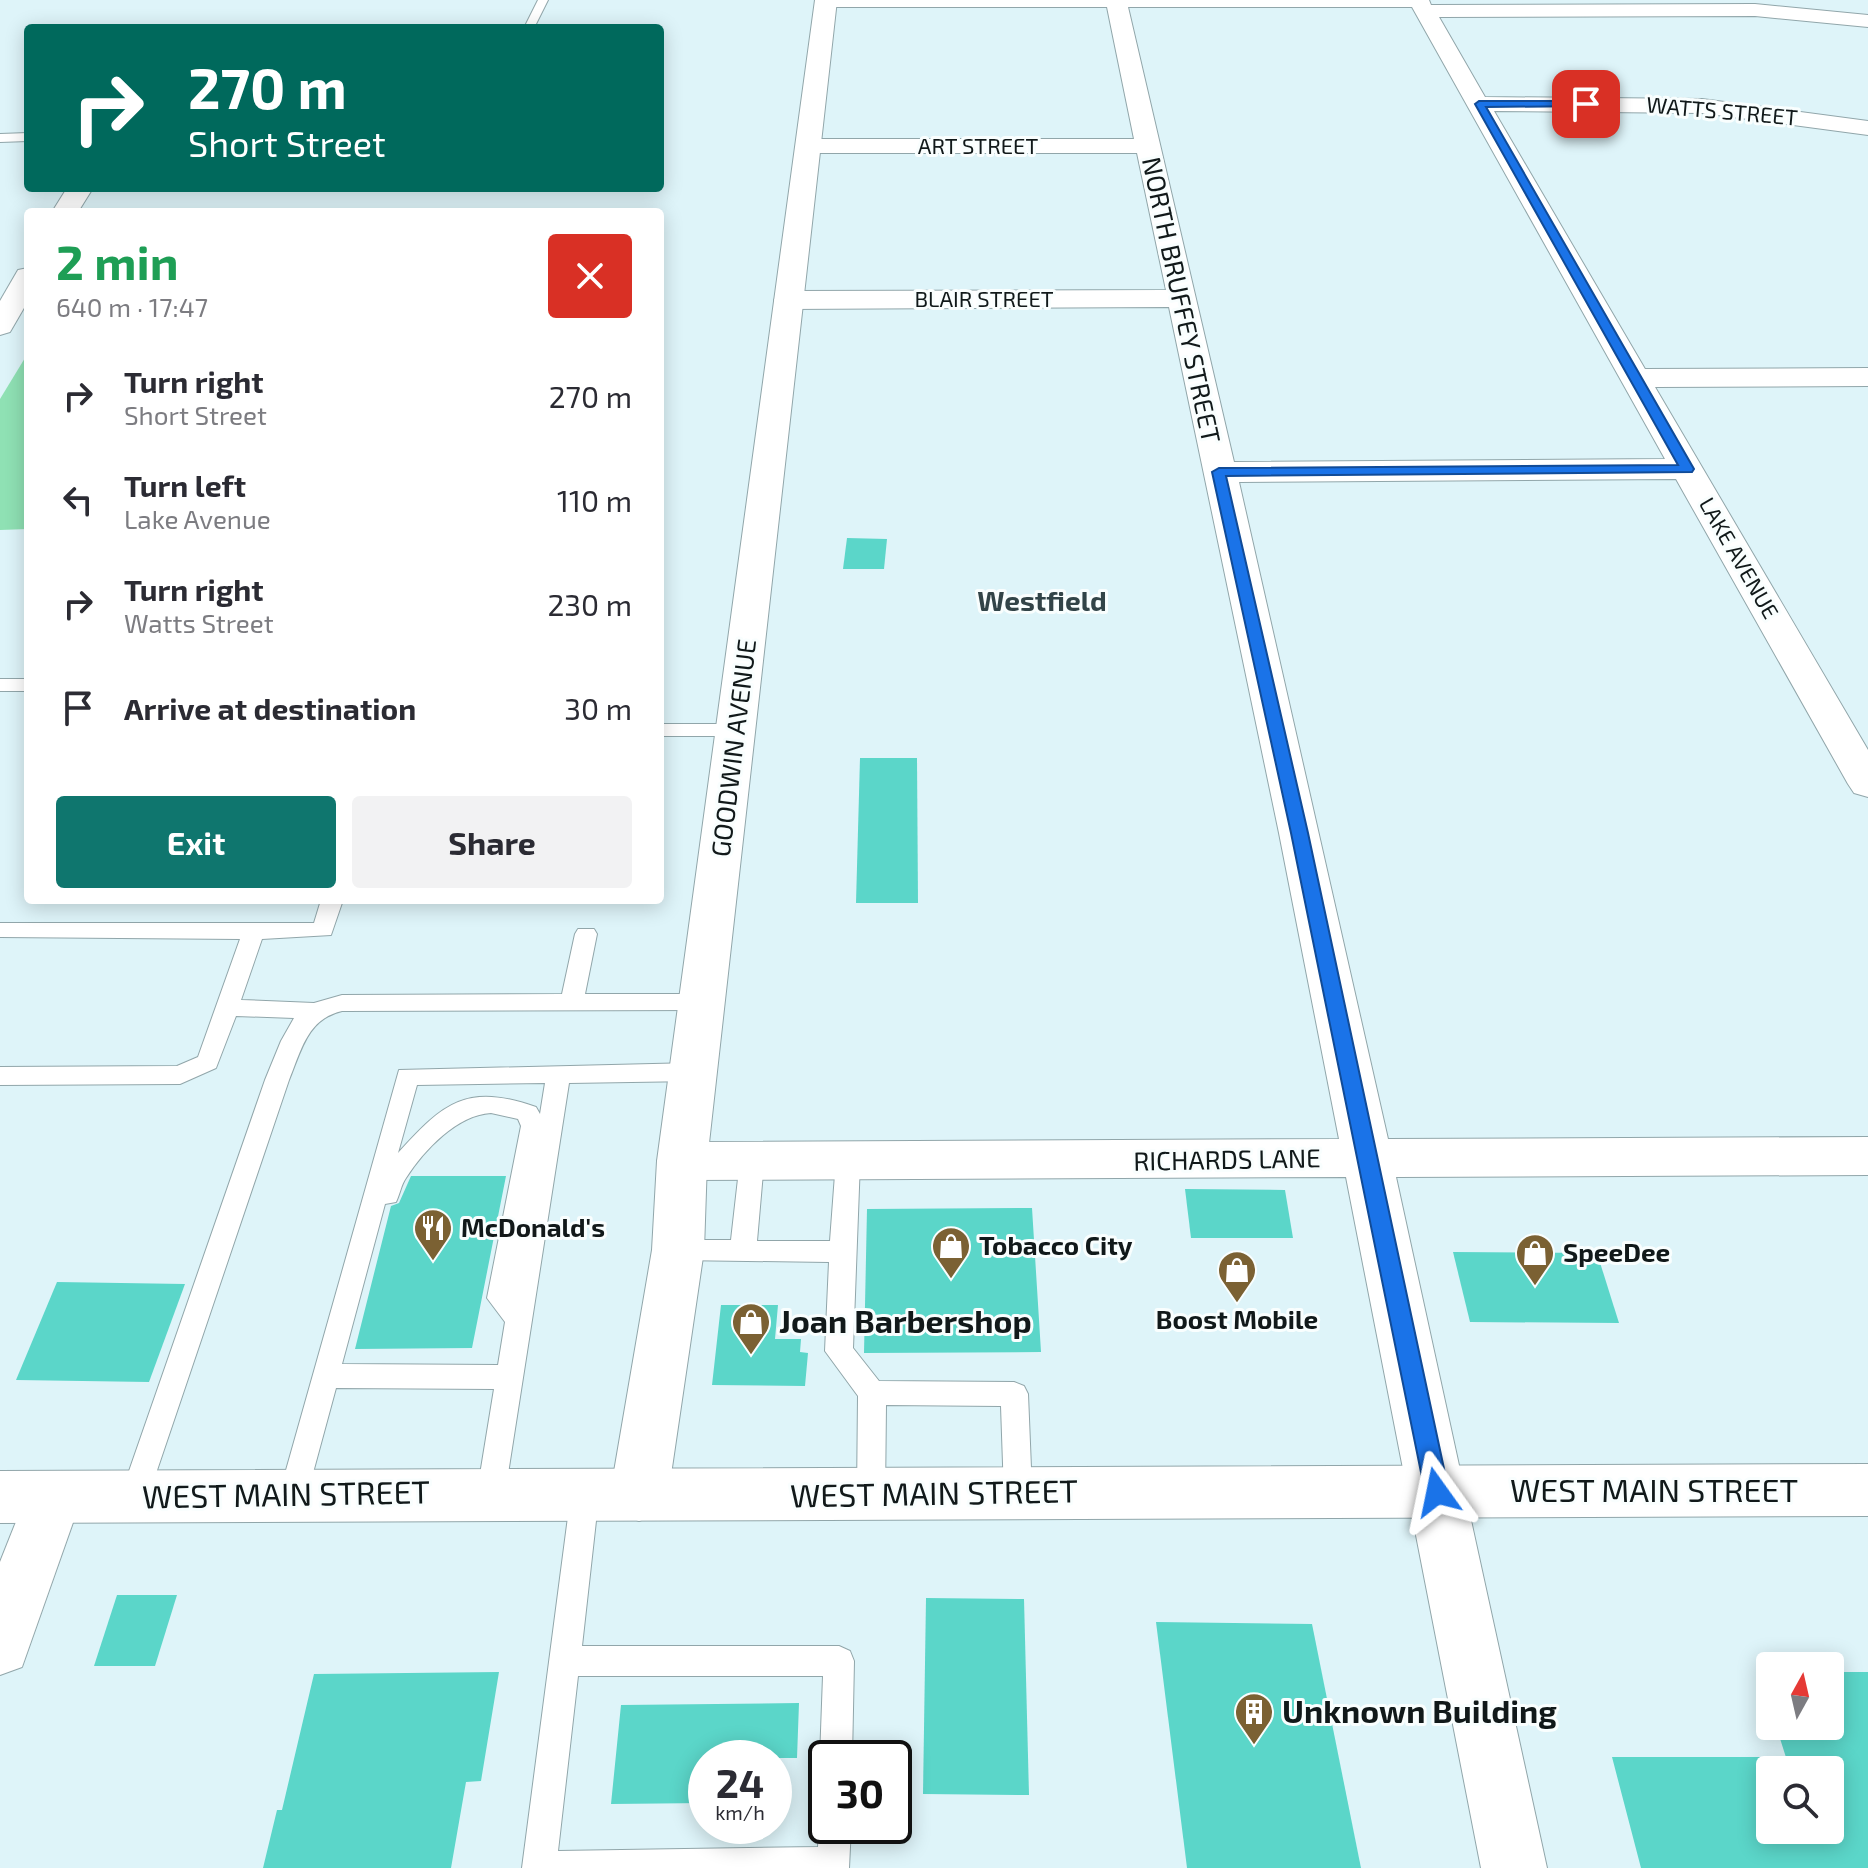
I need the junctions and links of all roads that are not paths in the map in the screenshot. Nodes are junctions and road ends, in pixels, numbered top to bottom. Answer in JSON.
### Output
{"nodes":[{"id":1,"x":543,"y":0,"type":"edge"},
{"id":2,"x":1116,"y":0,"type":"edge"},
{"id":3,"x":826,"y":1,"type":"edge"},
{"id":4,"x":1421,"y":4,"type":"edge"},
{"id":5,"x":1868,"y":21,"type":"edge"},
{"id":6,"x":531,"y":24,"type":"edge"},
{"id":7,"x":1479,"y":104,"type":"junction"},
{"id":8,"x":1868,"y":128,"type":"edge"},
{"id":9,"x":24,"y":137,"type":"edge"},
{"id":10,"x":0,"y":138,"type":"edge"},
{"id":11,"x":808,"y":146,"type":"junction"},
{"id":12,"x":1148,"y":146,"type":"junction"},
{"id":13,"x":24,"y":283,"type":"edge"},
{"id":14,"x":1181,"y":298,"type":"junction"},
{"id":15,"x":788,"y":300,"type":"junction"},
{"id":16,"x":0,"y":326,"type":"edge"},
{"id":17,"x":1868,"y":377,"type":"edge"},
{"id":18,"x":1635,"y":378,"type":"junction"},
{"id":19,"x":1687,"y":469,"type":"junction"},
{"id":20,"x":1219,"y":472,"type":"junction"},
{"id":21,"x":0,"y":685,"type":"edge"},
{"id":22,"x":24,"y":685,"type":"edge"},
{"id":23,"x":664,"y":730,"type":"edge"},
{"id":24,"x":736,"y":730,"type":"junction"},
{"id":25,"x":1868,"y":784,"type":"edge"},
{"id":26,"x":331,"y":904,"type":"edge"},
{"id":27,"x":0,"y":930,"type":"edge"},
{"id":28,"x":254,"y":932,"type":"junction"},
{"id":29,"x":586,"y":934,"type":"dead end"},
{"id":30,"x":703,"y":1002,"type":"junction"},
{"id":31,"x":572,"y":1003,"type":"junction"},
{"id":32,"x":227,"y":1008,"type":"junction"},
{"id":33,"x":315,"y":1011,"type":"junction"},
{"id":34,"x":694,"y":1072,"type":"junction"},
{"id":35,"x":558,"y":1074,"type":"junction"},
{"id":36,"x":0,"y":1076,"type":"edge"},
{"id":37,"x":1868,"y":1156,"type":"edge"},
{"id":38,"x":1367,"y":1159,"type":"junction"},
{"id":39,"x":682,"y":1161,"type":"junction"},
{"id":40,"x":752,"y":1161,"type":"junction"},
{"id":41,"x":848,"y":1161,"type":"junction"},
{"id":42,"x":678,"y":1250,"type":"junction"},
{"id":43,"x":743,"y":1251,"type":"junction"},
{"id":44,"x":842,"y":1252,"type":"junction"},
{"id":45,"x":518,"y":1319,"type":"junction"},
{"id":46,"x":335,"y":1342,"type":"junction"},
{"id":47,"x":326,"y":1376,"type":"junction"},
{"id":48,"x":509,"y":1377,"type":"junction"},
{"id":49,"x":872,"y":1393,"type":"junction"},
{"id":50,"x":1868,"y":1490,"type":"edge"},
{"id":51,"x":1437,"y":1492,"type":"junction"},
{"id":52,"x":491,"y":1493,"type":"junction"},
{"id":53,"x":1018,"y":1493,"type":"junction"},
{"id":54,"x":612,"y":1494,"type":"junction"},
{"id":55,"x":293,"y":1495,"type":"junction"},
{"id":56,"x":871,"y":1495,"type":"junction"},
{"id":57,"x":26,"y":1497,"type":"edge"},
{"id":58,"x":134,"y":1497,"type":"junction"},
{"id":59,"x":0,"y":1646,"type":"edge"},
{"id":60,"x":564,"y":1661,"type":"junction"},
{"id":61,"x":837,"y":1740,"type":"edge"},
{"id":62,"x":835,"y":1844,"type":"edge"},
{"id":63,"x":1514,"y":1868,"type":"edge"}],
"edges":[{"from":1,"to":6,"type":"lane"},
{"from":2,"to":3,"type":"street"},
{"from":2,"to":4,"type":"street"},
{"from":2,"to":12,"type":"street","name":"NORTH BRUFFEY STREET"},
{"from":3,"to":11,"type":"street","name":"GOODWIN AVENUE"},
{"from":4,"to":5,"type":"street"},
{"from":4,"to":7,"type":"street","name":"LAKE AVENUE"},
{"from":7,"to":8,"type":"street","name":"WATTS STREET"},
{"from":7,"to":18,"type":"street","name":"LAKE AVENUE"},
{"from":9,"to":10,"type":"lane"},
{"from":11,"to":12,"type":"street","name":"ART STREET"},
{"from":11,"to":15,"type":"street","name":"GOODWIN AVENUE"},
{"from":12,"to":14,"type":"street","name":"NORTH BRUFFEY STREET"},
{"from":13,"to":16,"type":"street"},
{"from":14,"to":15,"type":"street","name":"BLAIR STREET"},
{"from":14,"to":20,"type":"street","name":"NORTH BRUFFEY STREET"},
{"from":15,"to":24,"type":"street","name":"GOODWIN AVENUE"},
{"from":17,"to":18,"type":"street"},
{"from":18,"to":19,"type":"street","name":"LAKE AVENUE"},
{"from":19,"to":20,"type":"street"},
{"from":19,"to":25,"type":"street","name":"LAKE AVENUE"},
{"from":20,"to":38,"type":"street","name":"NORTH BRUFFEY STREET"},
{"from":21,"to":22,"type":"lane"},
{"from":23,"to":24,"type":"lane"},
{"from":24,"to":30,"type":"street","name":"GOODWIN AVENUE"},
{"from":26,"to":28,"type":"lane"},
{"from":27,"to":28,"type":"lane"},
{"from":28,"to":32,"type":"lane"},
{"from":29,"to":31,"type":"lane"},
{"from":30,"to":31,"type":"lane"},
{"from":30,"to":34,"type":"street","name":"GOODWIN AVENUE"},
{"from":31,"to":33,"type":"lane"},
{"from":32,"to":33,"type":"lane"},
{"from":32,"to":36,"type":"lane"},
{"from":33,"to":58,"type":"lane"},
{"from":34,"to":35,"type":"lane"},
{"from":34,"to":39,"type":"street","name":"GOODWIN AVENUE"},
{"from":35,"to":45,"type":"lane"},
{"from":35,"to":46,"type":"lane"},
{"from":37,"to":38,"type":"street","name":"RICHARDS LANE"},
{"from":38,"to":41,"type":"street","name":"RICHARDS LANE"},
{"from":38,"to":51,"type":"street","name":"NORTH BRUFFEY STREET"},
{"from":39,"to":40,"type":"street","name":"RICHARDS LANE"},
{"from":39,"to":42,"type":"street","name":"GOODWIN AVENUE"},
{"from":40,"to":41,"type":"street","name":"RICHARDS LANE"},
{"from":40,"to":43,"type":"lane"},
{"from":41,"to":44,"type":"lane"},
{"from":42,"to":43,"type":"lane"},
{"from":42,"to":54,"type":"street","name":"GOODWIN AVENUE"},
{"from":43,"to":44,"type":"lane"},
{"from":44,"to":49,"type":"lane"},
{"from":45,"to":46,"type":"lane"},
{"from":45,"to":48,"type":"lane"},
{"from":46,"to":47,"type":"lane"},
{"from":47,"to":48,"type":"lane"},
{"from":47,"to":55,"type":"lane"},
{"from":48,"to":52,"type":"lane"},
{"from":49,"to":53,"type":"lane"},
{"from":49,"to":56,"type":"lane"},
{"from":50,"to":51,"type":"street","name":"WEST MAIN STREET"},
{"from":51,"to":53,"type":"street","name":"WEST MAIN STREET"},
{"from":51,"to":63,"type":"street","name":"NORTH BRUFFEY STREET"},
{"from":52,"to":54,"type":"street","name":"WEST MAIN STREET"},
{"from":52,"to":55,"type":"street","name":"WEST MAIN STREET"},
{"from":53,"to":56,"type":"street","name":"WEST MAIN STREET"},
{"from":54,"to":56,"type":"street","name":"WEST MAIN STREET"},
{"from":54,"to":60,"type":"lane"},
{"from":55,"to":58,"type":"street","name":"WEST MAIN STREET"},
{"from":57,"to":58,"type":"street","name":"WEST MAIN STREET"},
{"from":57,"to":59,"type":"street"},
{"from":60,"to":61,"type":"lane"},
{"from":60,"to":62,"type":"lane"}]}
